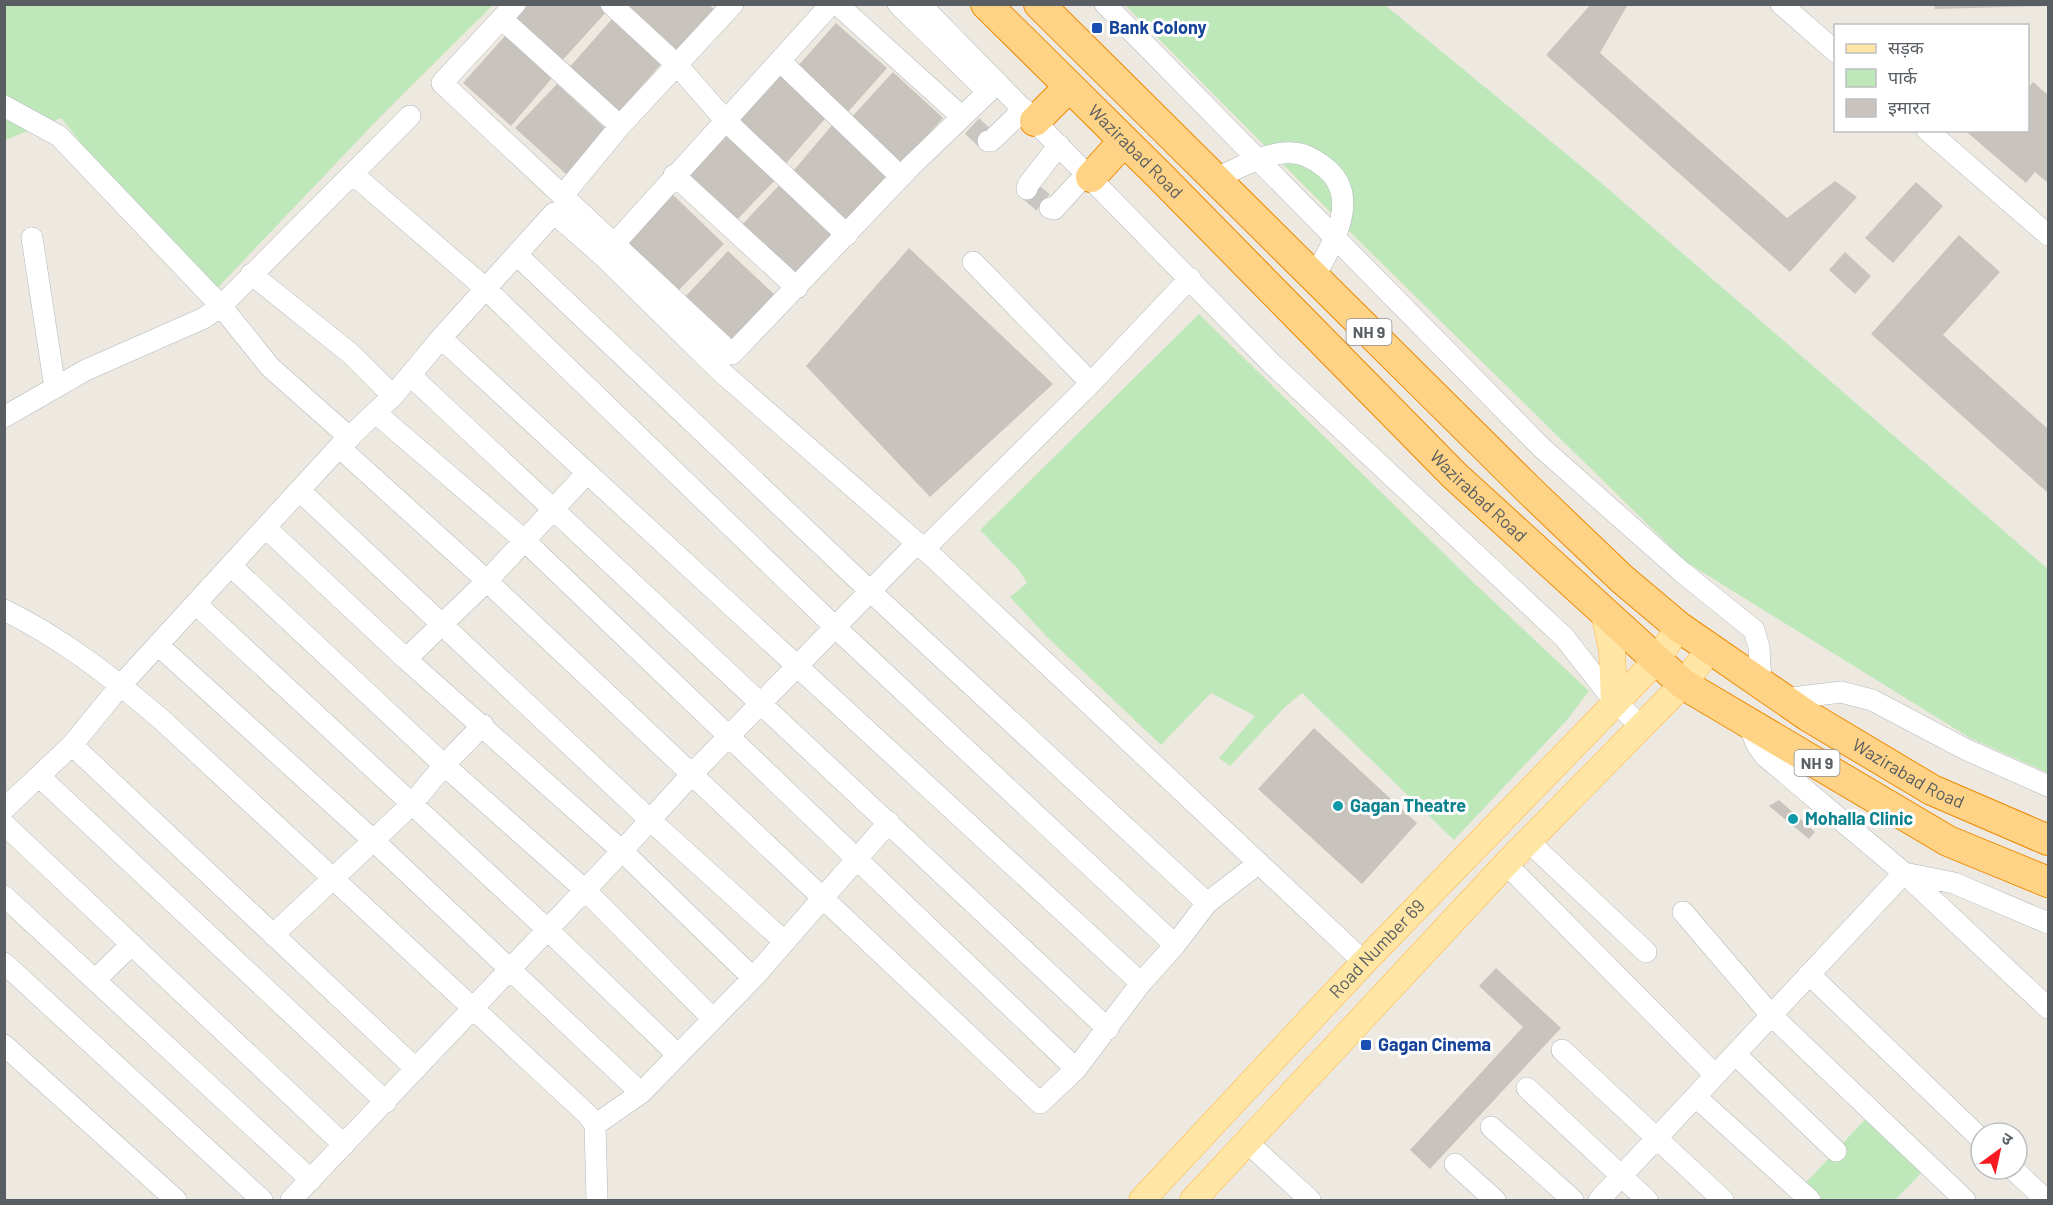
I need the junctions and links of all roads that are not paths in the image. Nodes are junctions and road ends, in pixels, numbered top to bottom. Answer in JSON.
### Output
{"nodes":[{"id":1,"x":611,"y":4,"type":"edge"},
{"id":2,"x":831,"y":4,"type":"edge"},
{"id":3,"x":837,"y":4,"type":"edge"},
{"id":4,"x":898,"y":4,"type":"edge"},
{"id":5,"x":920,"y":4,"type":"edge"},
{"id":6,"x":986,"y":4,"type":"edge"},
{"id":7,"x":1039,"y":4,"type":"edge"},
{"id":8,"x":1105,"y":4,"type":"edge"},
{"id":9,"x":1781,"y":4,"type":"edge"},
{"id":10,"x":729,"y":6,"type":"edge"},
{"id":11,"x":509,"y":12,"type":"edge"},
{"id":12,"x":1834,"y":50,"type":"edge"},
{"id":13,"x":780,"y":61,"type":"junction"},
{"id":14,"x":677,"y":65,"type":"junction"},
{"id":15,"x":1070,"y":87,"type":"junction"},
{"id":16,"x":1003,"y":89,"type":"junction"},
{"id":17,"x":4,"y":106,"type":"edge"},
{"id":18,"x":1029,"y":115,"type":"junction"},
{"id":19,"x":410,"y":116,"type":"dead end"},
{"id":20,"x":726,"y":121,"type":"junction"},
{"id":21,"x":967,"y":121,"type":"junction"},
{"id":22,"x":620,"y":126,"type":"junction"},
{"id":23,"x":1929,"y":132,"type":"edge"},
{"id":24,"x":988,"y":141,"type":"dead end"},
{"id":25,"x":1124,"y":141,"type":"junction"},
{"id":26,"x":1059,"y":146,"type":"junction"},
{"id":27,"x":1258,"y":159,"type":"junction"},
{"id":28,"x":354,"y":175,"type":"junction"},
{"id":29,"x":1089,"y":175,"type":"junction"},
{"id":30,"x":674,"y":176,"type":"junction"},
{"id":31,"x":901,"y":177,"type":"junction"},
{"id":32,"x":1214,"y":179,"type":"junction"},
{"id":33,"x":1027,"y":189,"type":"dead end"},
{"id":34,"x":564,"y":194,"type":"junction"},
{"id":35,"x":1050,"y":208,"type":"dead end"},
{"id":36,"x":847,"y":235,"type":"junction"},
{"id":37,"x":2049,"y":235,"type":"edge"},
{"id":38,"x":32,"y":238,"type":"dead end"},
{"id":39,"x":1336,"y":238,"type":"junction"},
{"id":40,"x":609,"y":249,"type":"junction"},
{"id":41,"x":518,"y":255,"type":"junction"},
{"id":42,"x":973,"y":262,"type":"dead end"},
{"id":43,"x":251,"y":274,"type":"junction"},
{"id":44,"x":1314,"y":277,"type":"junction"},
{"id":45,"x":1190,"y":278,"type":"junction"},
{"id":46,"x":485,"y":288,"type":"junction"},
{"id":47,"x":797,"y":288,"type":"junction"},
{"id":48,"x":221,"y":306,"type":"junction"},
{"id":49,"x":441,"y":338,"type":"junction"},
{"id":50,"x":411,"y":376,"type":"junction"},
{"id":51,"x":1091,"y":382,"type":"junction"},
{"id":52,"x":55,"y":388,"type":"junction"},
{"id":53,"x":393,"y":396,"type":"junction"},
{"id":54,"x":377,"y":414,"type":"junction"},
{"id":55,"x":4,"y":417,"type":"edge"},
{"id":56,"x":345,"y":443,"type":"junction"},
{"id":57,"x":587,"y":473,"type":"junction"},
{"id":58,"x":300,"y":491,"type":"junction"},
{"id":59,"x":554,"y":509,"type":"junction"},
{"id":60,"x":266,"y":528,"type":"junction"},
{"id":61,"x":525,"y":541,"type":"junction"},
{"id":62,"x":921,"y":546,"type":"junction"},
{"id":63,"x":231,"y":566,"type":"junction"},
{"id":64,"x":487,"y":581,"type":"junction"},
{"id":65,"x":870,"y":591,"type":"junction"},
{"id":66,"x":196,"y":604,"type":"junction"},
{"id":67,"x":4,"y":610,"type":"edge"},
{"id":68,"x":1604,"y":614,"type":"junction"},
{"id":69,"x":444,"y":624,"type":"junction"},
{"id":70,"x":835,"y":627,"type":"junction"},
{"id":71,"x":1680,"y":627,"type":"junction"},
{"id":72,"x":158,"y":645,"type":"junction"},
{"id":73,"x":1710,"y":649,"type":"junction"},
{"id":74,"x":406,"y":659,"type":"junction"},
{"id":75,"x":1656,"y":661,"type":"junction"},
{"id":76,"x":797,"y":666,"type":"junction"},
{"id":77,"x":1683,"y":684,"type":"junction"},
{"id":78,"x":121,"y":685,"type":"junction"},
{"id":79,"x":1772,"y":691,"type":"junction"},
{"id":80,"x":1614,"y":701,"type":"junction"},
{"id":81,"x":762,"y":702,"type":"junction"},
{"id":82,"x":1747,"y":721,"type":"junction"},
{"id":83,"x":483,"y":724,"type":"junction"},
{"id":84,"x":1641,"y":726,"type":"junction"},
{"id":85,"x":728,"y":738,"type":"junction"},
{"id":86,"x":72,"y":745,"type":"junction"},
{"id":87,"x":444,"y":765,"type":"junction"},
{"id":88,"x":691,"y":775,"type":"junction"},
{"id":89,"x":39,"y":776,"type":"junction"},
{"id":90,"x":2049,"y":786,"type":"edge"},
{"id":91,"x":412,"y":804,"type":"junction"},
{"id":92,"x":4,"y":809,"type":"edge"},
{"id":93,"x":650,"y":820,"type":"junction"},
{"id":94,"x":889,"y":822,"type":"junction"},
{"id":95,"x":4,"y":824,"type":"edge"},
{"id":96,"x":2049,"y":840,"type":"edge"},
{"id":97,"x":374,"y":841,"type":"junction"},
{"id":98,"x":1529,"y":842,"type":"junction"},
{"id":99,"x":622,"y":851,"type":"junction"},
{"id":100,"x":855,"y":860,"type":"junction"},
{"id":101,"x":1259,"y":863,"type":"junction"},
{"id":102,"x":1506,"y":864,"type":"junction"},
{"id":103,"x":1904,"y":873,"type":"junction"},
{"id":104,"x":335,"y":879,"type":"junction"},
{"id":105,"x":2049,"y":882,"type":"edge"},
{"id":106,"x":585,"y":890,"type":"junction"},
{"id":107,"x":4,"y":897,"type":"edge"},
{"id":108,"x":823,"y":898,"type":"junction"},
{"id":109,"x":1208,"y":903,"type":"junction"},
{"id":110,"x":1683,"y":912,"type":"dead end"},
{"id":111,"x":2049,"y":923,"type":"edge"},
{"id":112,"x":548,"y":930,"type":"junction"},
{"id":113,"x":273,"y":935,"type":"junction"},
{"id":114,"x":785,"y":942,"type":"junction"},
{"id":115,"x":132,"y":944,"type":"junction"},
{"id":116,"x":1176,"y":945,"type":"junction"},
{"id":117,"x":1646,"y":952,"type":"dead end"},
{"id":118,"x":1364,"y":962,"type":"junction"},
{"id":119,"x":4,"y":963,"type":"edge"},
{"id":120,"x":510,"y":970,"type":"junction"},
{"id":121,"x":1809,"y":974,"type":"junction"},
{"id":122,"x":753,"y":978,"type":"junction"},
{"id":123,"x":95,"y":980,"type":"junction"},
{"id":124,"x":1141,"y":982,"type":"junction"},
{"id":125,"x":2049,"y":1008,"type":"edge"},
{"id":126,"x":472,"y":1009,"type":"junction"},
{"id":127,"x":1771,"y":1016,"type":"junction"},
{"id":128,"x":712,"y":1018,"type":"junction"},
{"id":129,"x":1108,"y":1029,"type":"junction"},
{"id":130,"x":4,"y":1045,"type":"edge"},
{"id":131,"x":1562,"y":1050,"type":"dead end"},
{"id":132,"x":677,"y":1054,"type":"junction"},
{"id":133,"x":1735,"y":1054,"type":"junction"},
{"id":134,"x":416,"y":1069,"type":"junction"},
{"id":135,"x":1076,"y":1069,"type":"junction"},
{"id":136,"x":1715,"y":1075,"type":"junction"},
{"id":137,"x":1527,"y":1088,"type":"dead end"},
{"id":138,"x":641,"y":1093,"type":"junction"},
{"id":139,"x":1696,"y":1096,"type":"junction"},
{"id":140,"x":386,"y":1102,"type":"junction"},
{"id":141,"x":595,"y":1125,"type":"junction"},
{"id":142,"x":1491,"y":1127,"type":"dead end"},
{"id":143,"x":1969,"y":1127,"type":"edge"},
{"id":144,"x":1657,"y":1138,"type":"junction"},
{"id":145,"x":1247,"y":1142,"type":"junction"},
{"id":146,"x":344,"y":1145,"type":"junction"},
{"id":147,"x":1836,"y":1151,"type":"dead end"},
{"id":148,"x":1455,"y":1164,"type":"dead end"},
{"id":149,"x":1621,"y":1176,"type":"junction"},
{"id":150,"x":311,"y":1180,"type":"junction"},
{"id":151,"x":2026,"y":1181,"type":"edge"},
{"id":152,"x":176,"y":1200,"type":"edge"},
{"id":153,"x":262,"y":1200,"type":"edge"},
{"id":154,"x":291,"y":1200,"type":"edge"},
{"id":155,"x":597,"y":1200,"type":"edge"},
{"id":156,"x":1142,"y":1200,"type":"edge"},
{"id":157,"x":1193,"y":1200,"type":"edge"},
{"id":158,"x":1310,"y":1200,"type":"edge"},
{"id":159,"x":1495,"y":1200,"type":"edge"},
{"id":160,"x":1573,"y":1200,"type":"edge"},
{"id":161,"x":1599,"y":1200,"type":"edge"},
{"id":162,"x":1647,"y":1200,"type":"edge"},
{"id":163,"x":1723,"y":1200,"type":"edge"},
{"id":164,"x":1810,"y":1200,"type":"edge"},
{"id":165,"x":1965,"y":1200,"type":"edge"},
{"id":166,"x":2046,"y":1200,"type":"edge"}],
"edges":[{"from":1,"to":14,"type":"street"},
{"from":2,"to":13,"type":"street"},
{"from":3,"to":21,"type":"street"},
{"from":4,"to":21,"type":"street"},
{"from":5,"to":16,"type":"street"},
{"from":6,"to":15,"type":"highway","name":"Wazirabad Road","number":"NH 9"},
{"from":7,"to":32,"type":"highway","name":"Wazirabad Road","number":"NH 9"},
{"from":8,"to":27,"type":"street"},
{"from":9,"to":12,"type":"street"},
{"from":10,"to":14,"type":"street"},
{"from":11,"to":22,"type":"street"},
{"from":11,"to":34,"type":"street"},
{"from":13,"to":20,"type":"street"},
{"from":13,"to":31,"type":"street"},
{"from":14,"to":20,"type":"street"},
{"from":14,"to":22,"type":"street"},
{"from":15,"to":18,"type":"highway"},
{"from":15,"to":25,"type":"highway","name":"Wazirabad Road","number":"NH 9"},
{"from":16,"to":18,"type":"street"},
{"from":16,"to":21,"type":"street"},
{"from":17,"to":48,"type":"street"},
{"from":18,"to":24,"type":"street"},
{"from":18,"to":26,"type":"street"},
{"from":19,"to":28,"type":"street"},
{"from":20,"to":30,"type":"street"},
{"from":20,"to":36,"type":"street"},
{"from":21,"to":31,"type":"street"},
{"from":22,"to":34,"type":"street"},
{"from":23,"to":37,"type":"street"},
{"from":25,"to":29,"type":"highway"},
{"from":25,"to":68,"type":"highway","name":"Wazirabad Road","number":"NH 9"},
{"from":26,"to":29,"type":"street"},
{"from":26,"to":33,"type":"street"},
{"from":27,"to":32,"type":"street"},
{"from":27,"to":39,"type":"street"},
{"from":27,"to":39,"type":"street"},
{"from":28,"to":43,"type":"street"},
{"from":28,"to":46,"type":"street"},
{"from":29,"to":35,"type":"street"},
{"from":29,"to":45,"type":"street"},
{"from":30,"to":40,"type":"street"},
{"from":30,"to":47,"type":"street"},
{"from":31,"to":36,"type":"street"},
{"from":32,"to":44,"type":"highway","name":"Wazirabad Road","number":"NH 9"},
{"from":34,"to":40,"type":"street"},
{"from":36,"to":47,"type":"street"},
{"from":38,"to":52,"type":"street"},
{"from":39,"to":44,"type":"street"},
{"from":39,"to":79,"type":"street"},
{"from":40,"to":41,"type":"street"},
{"from":40,"to":47,"type":"street"},
{"from":40,"to":62,"type":"street"},
{"from":41,"to":46,"type":"street"},
{"from":41,"to":65,"type":"street"},
{"from":42,"to":51,"type":"street"},
{"from":43,"to":48,"type":"street"},
{"from":43,"to":53,"type":"street"},
{"from":44,"to":71,"type":"highway","name":"Wazirabad Road","number":"NH 9"},
{"from":45,"to":51,"type":"street"},
{"from":45,"to":80,"type":"street"},
{"from":46,"to":49,"type":"street"},
{"from":46,"to":70,"type":"street"},
{"from":48,"to":52,"type":"street"},
{"from":48,"to":56,"type":"street"},
{"from":49,"to":50,"type":"street"},
{"from":49,"to":57,"type":"street"},
{"from":50,"to":53,"type":"street"},
{"from":50,"to":59,"type":"street"},
{"from":51,"to":62,"type":"street"},
{"from":52,"to":55,"type":"street"},
{"from":53,"to":54,"type":"street"},
{"from":54,"to":56,"type":"street"},
{"from":54,"to":61,"type":"street"},
{"from":56,"to":58,"type":"street"},
{"from":56,"to":64,"type":"street"},
{"from":57,"to":59,"type":"street"},
{"from":57,"to":76,"type":"street"},
{"from":58,"to":60,"type":"street"},
{"from":58,"to":69,"type":"street"},
{"from":59,"to":61,"type":"street"},
{"from":59,"to":81,"type":"street"},
{"from":60,"to":63,"type":"street"},
{"from":60,"to":74,"type":"street"},
{"from":61,"to":64,"type":"street"},
{"from":61,"to":85,"type":"street"},
{"from":62,"to":65,"type":"street"},
{"from":62,"to":101,"type":"street"},
{"from":63,"to":66,"type":"street"},
{"from":63,"to":87,"type":"street"},
{"from":64,"to":69,"type":"street"},
{"from":64,"to":88,"type":"street"},
{"from":65,"to":70,"type":"street"},
{"from":65,"to":109,"type":"street"},
{"from":66,"to":72,"type":"street"},
{"from":66,"to":91,"type":"street"},
{"from":67,"to":78,"type":"street"},
{"from":68,"to":75,"type":"highway","name":"Wazirabad Road","number":"NH 9"},
{"from":68,"to":80,"type":"main road"},
{"from":69,"to":74,"type":"street"},
{"from":69,"to":93,"type":"street"},
{"from":70,"to":76,"type":"street"},
{"from":70,"to":116,"type":"street"},
{"from":71,"to":73,"type":"highway","name":"Wazirabad Road","number":"NH 9"},
{"from":71,"to":75,"type":"main road","name":"Road Number 69"},
{"from":72,"to":78,"type":"street"},
{"from":72,"to":97,"type":"street"},
{"from":73,"to":77,"type":"main road","name":"Road Number 69"},
{"from":73,"to":79,"type":"highway","name":"Wazirabad Road","number":"NH 9"},
{"from":74,"to":83,"type":"street"},
{"from":75,"to":77,"type":"highway","name":"Wazirabad Road","number":"NH 9"},
{"from":75,"to":80,"type":"main road","name":"Road Number 69"},
{"from":76,"to":81,"type":"street"},
{"from":76,"to":124,"type":"street"},
{"from":77,"to":82,"type":"highway","name":"Wazirabad Road","number":"NH 9"},
{"from":77,"to":84,"type":"main road","name":"Road Number 69"},
{"from":78,"to":86,"type":"street"},
{"from":78,"to":104,"type":"street"},
{"from":79,"to":90,"type":"street"},
{"from":79,"to":96,"type":"highway","name":"Wazirabad Road","number":"NH 9"},
{"from":80,"to":84,"type":"street"},
{"from":80,"to":118,"type":"main road","name":"Road Number 69"},
{"from":81,"to":85,"type":"street"},
{"from":81,"to":94,"type":"street"},
{"from":82,"to":103,"type":"street"},
{"from":82,"to":105,"type":"highway","name":"Wazirabad Road","number":"NH 9"},
{"from":83,"to":87,"type":"street"},
{"from":83,"to":99,"type":"street"},
{"from":84,"to":98,"type":"main road","name":"Road Number 69"},
{"from":85,"to":88,"type":"street"},
{"from":85,"to":100,"type":"street"},
{"from":86,"to":89,"type":"street"},
{"from":86,"to":113,"type":"street"},
{"from":87,"to":91,"type":"street"},
{"from":87,"to":106,"type":"street"},
{"from":88,"to":93,"type":"street"},
{"from":88,"to":108,"type":"street"},
{"from":89,"to":92,"type":"street"},
{"from":89,"to":140,"type":"street"},
{"from":91,"to":97,"type":"street"},
{"from":91,"to":112,"type":"street"},
{"from":93,"to":99,"type":"street"},
{"from":93,"to":114,"type":"street"},
{"from":94,"to":100,"type":"street"},
{"from":94,"to":129,"type":"street"},
{"from":95,"to":115,"type":"street"},
{"from":97,"to":104,"type":"street"},
{"from":97,"to":120,"type":"street"},
{"from":98,"to":102,"type":"main road","name":"Road Number 69"},
{"from":98,"to":117,"type":"street"},
{"from":99,"to":106,"type":"street"},
{"from":99,"to":122,"type":"street"},
{"from":100,"to":108,"type":"street"},
{"from":100,"to":135,"type":"street"},
{"from":101,"to":109,"type":"street"},
{"from":101,"to":118,"type":"street"},
{"from":102,"to":136,"type":"street"},
{"from":102,"to":145,"type":"main road","name":"Road Number 69"},
{"from":103,"to":111,"type":"street"},
{"from":103,"to":121,"type":"street"},
{"from":103,"to":125,"type":"street"},
{"from":104,"to":113,"type":"street"},
{"from":104,"to":126,"type":"street"},
{"from":106,"to":112,"type":"street"},
{"from":106,"to":128,"type":"street"},
{"from":107,"to":123,"type":"street"},
{"from":108,"to":114,"type":"street"},
{"from":108,"to":135,"type":"street"},
{"from":109,"to":116,"type":"street"},
{"from":110,"to":127,"type":"street"},
{"from":112,"to":120,"type":"street"},
{"from":112,"to":132,"type":"street"},
{"from":113,"to":134,"type":"street"},
{"from":114,"to":122,"type":"street"},
{"from":115,"to":123,"type":"street"},
{"from":115,"to":146,"type":"street"},
{"from":116,"to":124,"type":"street"},
{"from":118,"to":156,"type":"main road","name":"Road Number 69"},
{"from":119,"to":153,"type":"street"},
{"from":120,"to":126,"type":"street"},
{"from":120,"to":138,"type":"street"},
{"from":121,"to":127,"type":"street"},
{"from":121,"to":143,"type":"street"},
{"from":122,"to":128,"type":"street"},
{"from":123,"to":150,"type":"street"},
{"from":124,"to":129,"type":"street"},
{"from":126,"to":134,"type":"street"},
{"from":126,"to":141,"type":"street"},
{"from":127,"to":133,"type":"street"},
{"from":127,"to":165,"type":"street"},
{"from":128,"to":132,"type":"street"},
{"from":129,"to":135,"type":"street"},
{"from":130,"to":152,"type":"street"},
{"from":131,"to":144,"type":"street"},
{"from":132,"to":138,"type":"street"},
{"from":133,"to":136,"type":"street"},
{"from":133,"to":147,"type":"street"},
{"from":134,"to":140,"type":"street"},
{"from":136,"to":139,"type":"street"},
{"from":137,"to":149,"type":"street"},
{"from":138,"to":141,"type":"street"},
{"from":139,"to":144,"type":"street"},
{"from":139,"to":164,"type":"street"},
{"from":140,"to":146,"type":"street"},
{"from":141,"to":155,"type":"street"},
{"from":142,"to":160,"type":"street"},
{"from":144,"to":149,"type":"street"},
{"from":144,"to":163,"type":"street"},
{"from":145,"to":157,"type":"main road","name":"Road Number 69"},
{"from":145,"to":158,"type":"street"},
{"from":146,"to":150,"type":"street"},
{"from":148,"to":159,"type":"street"},
{"from":149,"to":161,"type":"street"},
{"from":149,"to":162,"type":"street"},
{"from":150,"to":154,"type":"street"},
{"from":151,"to":166,"type":"street"}]}
